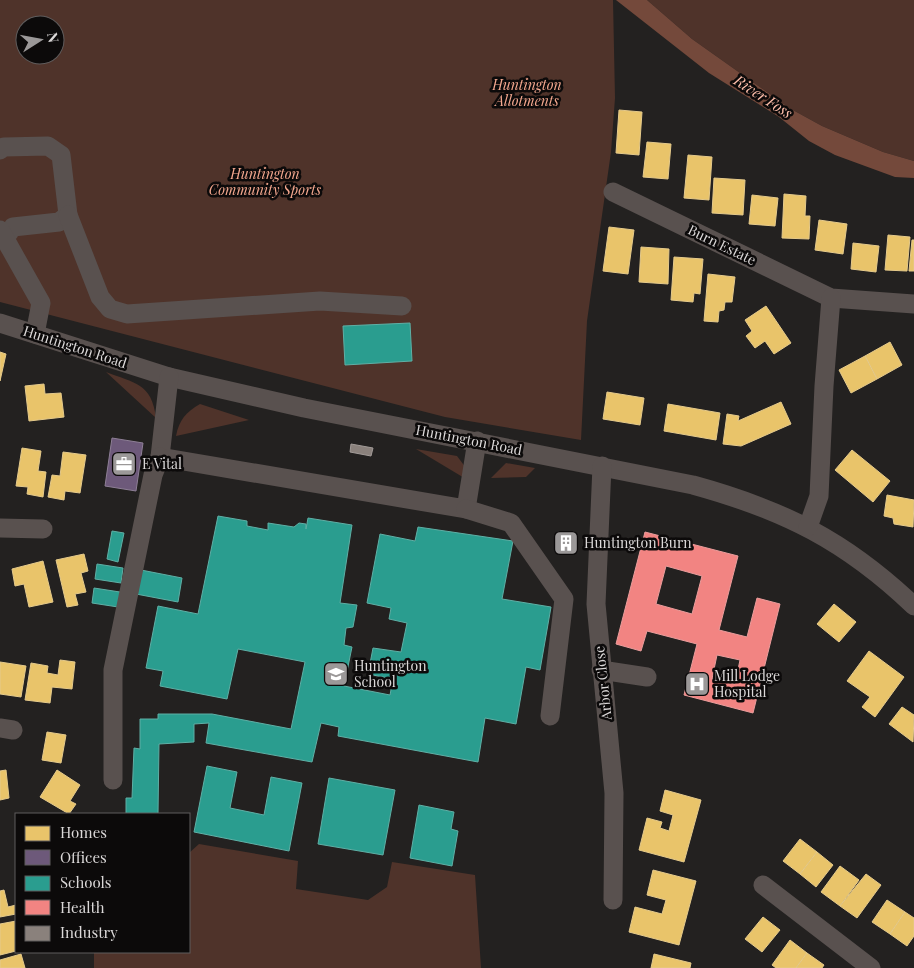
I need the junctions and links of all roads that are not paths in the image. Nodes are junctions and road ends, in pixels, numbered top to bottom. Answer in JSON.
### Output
{"nodes":[{"id":1,"x":0,"y":150,"type":"edge"},
{"id":2,"x":613,"y":192,"type":"dead end"},
{"id":3,"x":68,"y":216,"type":"junction"},
{"id":4,"x":3,"y":234,"type":"edge"},
{"id":5,"x":831,"y":298,"type":"junction"},
{"id":6,"x":914,"y":304,"type":"edge"},
{"id":7,"x":402,"y":306,"type":"dead end"},
{"id":8,"x":0,"y":323,"type":"edge"},
{"id":9,"x":35,"y":334,"type":"junction"},
{"id":10,"x":169,"y":378,"type":"junction"},
{"id":11,"x":477,"y":441,"type":"junction"},
{"id":12,"x":160,"y":457,"type":"junction"},
{"id":13,"x":602,"y":466,"type":"junction"},
{"id":14,"x":466,"y":509,"type":"junction"},
{"id":15,"x":808,"y":527,"type":"junction"},
{"id":16,"x":0,"y":528,"type":"edge"},
{"id":17,"x":43,"y":529,"type":"dead end"},
{"id":18,"x":914,"y":606,"type":"edge"},
{"id":19,"x":601,"y":670,"type":"junction"},
{"id":20,"x":646,"y":677,"type":"dead end"},
{"id":21,"x":550,"y":716,"type":"dead end"},
{"id":22,"x":113,"y":780,"type":"dead end"},
{"id":23,"x":764,"y":885,"type":"dead end"},
{"id":24,"x":613,"y":900,"type":"dead end"},
{"id":25,"x":871,"y":968,"type":"edge"}],
"edges":[{"from":1,"to":3,"type":"street"},
{"from":2,"to":5,"type":"street","name":"Burn Estate"},
{"from":3,"to":4,"type":"street"},
{"from":3,"to":7,"type":"street"},
{"from":4,"to":9,"type":"street"},
{"from":5,"to":6,"type":"street","name":"Burn Estate"},
{"from":5,"to":15,"type":"street"},
{"from":8,"to":9,"type":"street","name":"Huntington Road"},
{"from":9,"to":10,"type":"street","name":"Huntington Road"},
{"from":10,"to":11,"type":"street","name":"Huntington Road"},
{"from":10,"to":12,"type":"street"},
{"from":11,"to":13,"type":"street","name":"Huntington Road"},
{"from":11,"to":14,"type":"street"},
{"from":12,"to":14,"type":"street"},
{"from":12,"to":22,"type":"street"},
{"from":13,"to":15,"type":"street","name":"Huntington Road"},
{"from":13,"to":19,"type":"street","name":"Arbor Close"},
{"from":14,"to":21,"type":"street"},
{"from":15,"to":18,"type":"street","name":"Huntington Road"},
{"from":16,"to":17,"type":"street"},
{"from":19,"to":20,"type":"street"},
{"from":19,"to":24,"type":"street","name":"Arbor Close"},
{"from":23,"to":25,"type":"street"}]}
